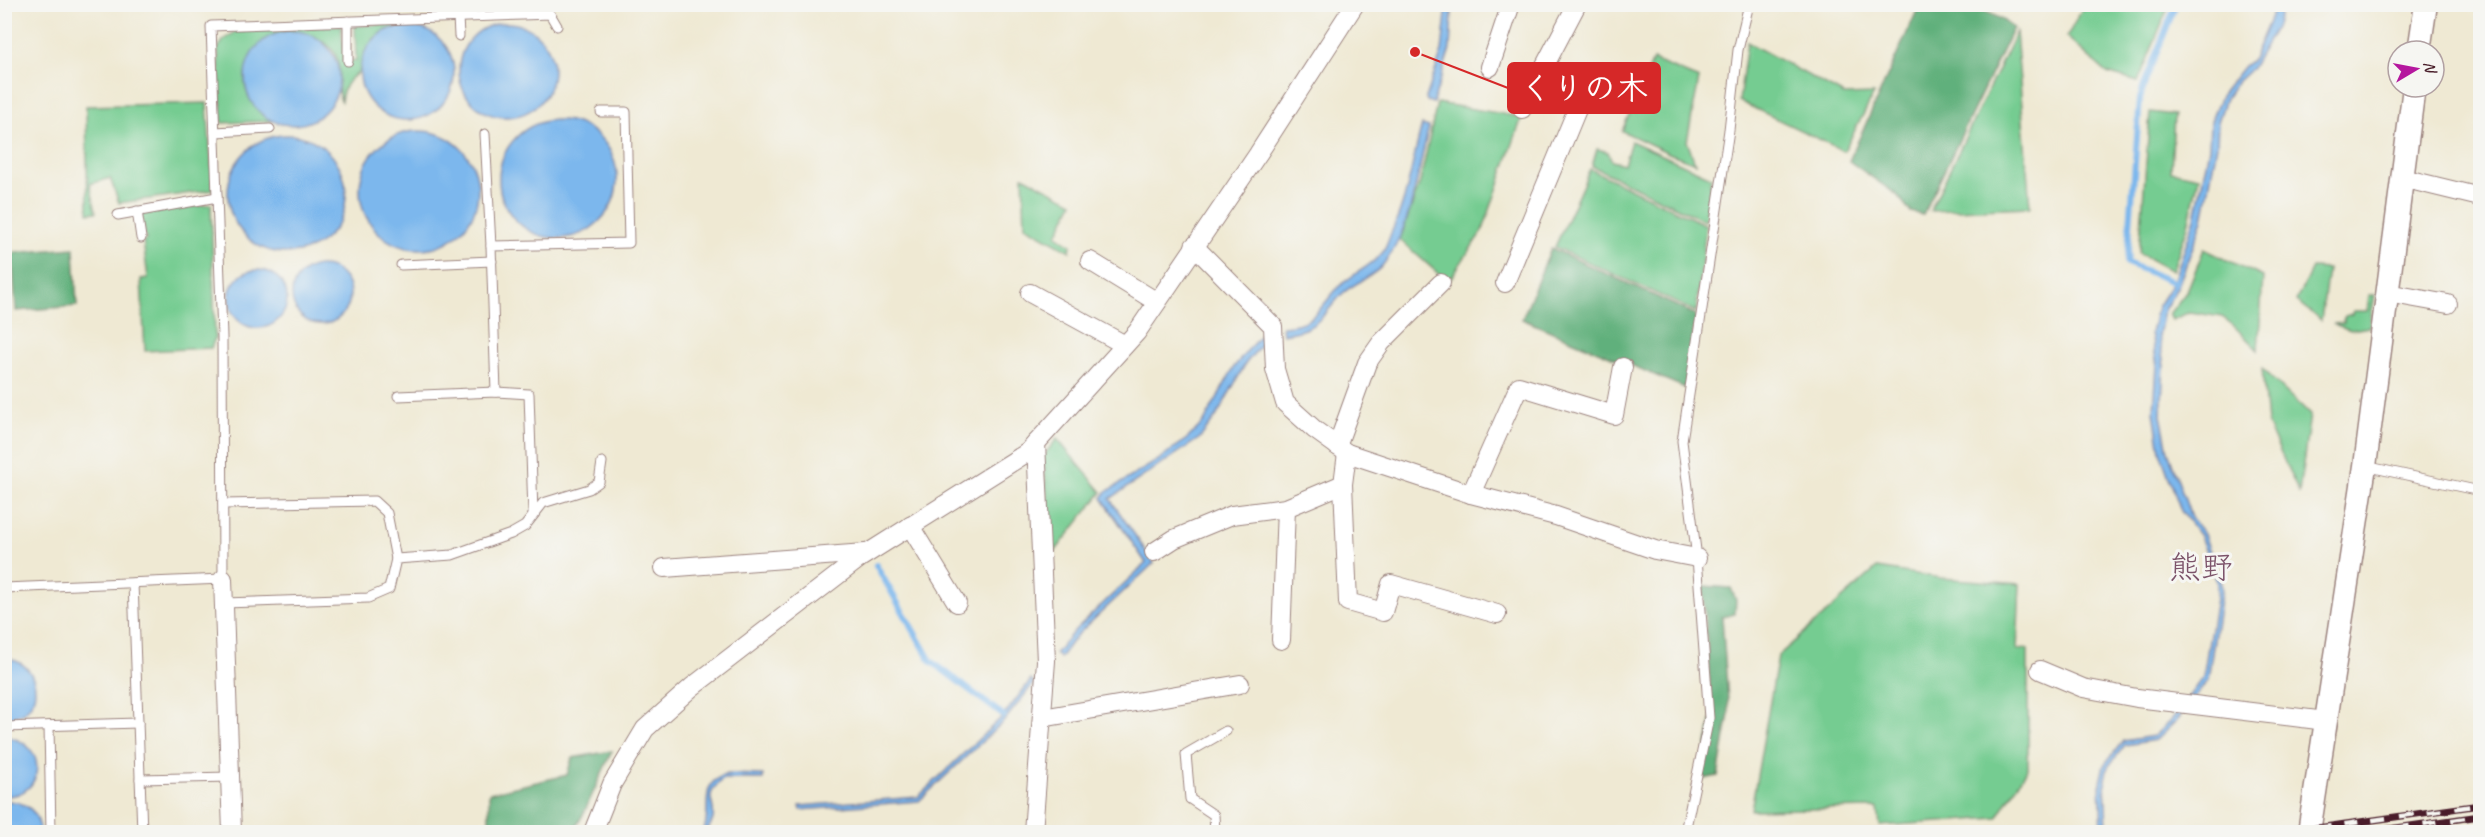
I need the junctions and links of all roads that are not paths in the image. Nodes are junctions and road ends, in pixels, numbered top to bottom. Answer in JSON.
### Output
{"nodes":[{"id":1,"x":1355,"y":4,"type":"edge"},
{"id":2,"x":1511,"y":4,"type":"edge"},
{"id":3,"x":1577,"y":4,"type":"edge"},
{"id":4,"x":1749,"y":4,"type":"edge"},
{"id":5,"x":2426,"y":4,"type":"edge"},
{"id":6,"x":458,"y":17,"type":"junction"},
{"id":7,"x":348,"y":21,"type":"junction"},
{"id":8,"x":557,"y":26,"type":"dead end"},
{"id":9,"x":459,"y":36,"type":"dead end"},
{"id":10,"x":2421,"y":39,"type":"edge"},
{"id":11,"x":348,"y":61,"type":"dead end"},
{"id":12,"x":1490,"y":67,"type":"dead end"},
{"id":13,"x":1535,"y":85,"type":"junction"},
{"id":14,"x":2412,"y":99,"type":"edge"},
{"id":15,"x":1522,"y":109,"type":"dead end"},
{"id":16,"x":601,"y":112,"type":"dead end"},
{"id":17,"x":270,"y":129,"type":"dead end"},
{"id":18,"x":215,"y":132,"type":"junction"},
{"id":19,"x":485,"y":134,"type":"dead end"},
{"id":20,"x":2402,"y":178,"type":"junction"},
{"id":21,"x":217,"y":197,"type":"junction"},
{"id":22,"x":2481,"y":197,"type":"edge"},
{"id":23,"x":137,"y":211,"type":"junction"},
{"id":24,"x":118,"y":215,"type":"dead end"},
{"id":25,"x":141,"y":238,"type":"dead end"},
{"id":26,"x":491,"y":246,"type":"junction"},
{"id":27,"x":1194,"y":246,"type":"junction"},
{"id":28,"x":492,"y":261,"type":"junction"},
{"id":29,"x":1090,"y":261,"type":"dead end"},
{"id":30,"x":401,"y":265,"type":"dead end"},
{"id":31,"x":1441,"y":283,"type":"dead end"},
{"id":32,"x":1505,"y":283,"type":"dead end"},
{"id":33,"x":1030,"y":293,"type":"dead end"},
{"id":34,"x":2387,"y":293,"type":"junction"},
{"id":35,"x":1157,"y":302,"type":"junction"},
{"id":36,"x":2448,"y":304,"type":"dead end"},
{"id":37,"x":1125,"y":345,"type":"junction"},
{"id":38,"x":1623,"y":367,"type":"dead end"},
{"id":39,"x":496,"y":392,"type":"junction"},
{"id":40,"x":398,"y":396,"type":"dead end"},
{"id":41,"x":1036,"y":443,"type":"junction"},
{"id":42,"x":1342,"y":449,"type":"junction"},
{"id":43,"x":602,"y":462,"type":"dead end"},
{"id":44,"x":2365,"y":466,"type":"junction"},
{"id":45,"x":1343,"y":484,"type":"junction"},
{"id":46,"x":2481,"y":491,"type":"edge"},
{"id":47,"x":1472,"y":494,"type":"junction"},
{"id":48,"x":223,"y":504,"type":"junction"},
{"id":49,"x":1286,"y":508,"type":"junction"},
{"id":50,"x":533,"y":513,"type":"junction"},
{"id":51,"x":910,"y":526,"type":"junction"},
{"id":52,"x":1154,"y":552,"type":"dead end"},
{"id":53,"x":867,"y":553,"type":"junction"},
{"id":54,"x":1697,"y":558,"type":"junction"},
{"id":55,"x":396,"y":559,"type":"junction"},
{"id":56,"x":664,"y":568,"type":"dead end"},
{"id":57,"x":223,"y":579,"type":"junction"},
{"id":58,"x":133,"y":583,"type":"junction"},
{"id":59,"x":4,"y":588,"type":"edge"},
{"id":60,"x":224,"y":603,"type":"junction"},
{"id":61,"x":957,"y":603,"type":"dead end"},
{"id":62,"x":1497,"y":614,"type":"dead end"},
{"id":63,"x":1281,"y":640,"type":"dead end"},
{"id":64,"x":2040,"y":670,"type":"dead end"},
{"id":65,"x":1240,"y":684,"type":"dead end"},
{"id":66,"x":1042,"y":718,"type":"junction"},
{"id":67,"x":2326,"y":721,"type":"junction"},
{"id":68,"x":138,"y":723,"type":"junction"},
{"id":69,"x":49,"y":726,"type":"junction"},
{"id":70,"x":4,"y":727,"type":"edge"},
{"id":71,"x":1226,"y":731,"type":"dead end"},
{"id":72,"x":230,"y":777,"type":"junction"},
{"id":73,"x":140,"y":779,"type":"junction"},
{"id":74,"x":51,"y":832,"type":"edge"},
{"id":75,"x":142,"y":832,"type":"edge"},
{"id":76,"x":232,"y":832,"type":"edge"},
{"id":77,"x":593,"y":832,"type":"edge"},
{"id":78,"x":1033,"y":832,"type":"edge"},
{"id":79,"x":1215,"y":832,"type":"edge"},
{"id":80,"x":1685,"y":832,"type":"edge"},
{"id":81,"x":2309,"y":832,"type":"edge"}],
"edges":[{"from":1,"to":27,"type":"street"},
{"from":2,"to":12,"type":"street"},
{"from":3,"to":13,"type":"street"},
{"from":4,"to":54,"type":"lane"},
{"from":5,"to":10,"type":"street"},
{"from":6,"to":7,"type":"lane"},
{"from":6,"to":8,"type":"lane"},
{"from":6,"to":9,"type":"lane"},
{"from":7,"to":11,"type":"lane"},
{"from":7,"to":18,"type":"lane"},
{"from":13,"to":15,"type":"street"},
{"from":13,"to":32,"type":"street"},
{"from":14,"to":20,"type":"street"},
{"from":16,"to":26,"type":"lane"},
{"from":17,"to":18,"type":"lane"},
{"from":18,"to":21,"type":"lane"},
{"from":19,"to":26,"type":"lane"},
{"from":20,"to":22,"type":"street"},
{"from":20,"to":34,"type":"street"},
{"from":21,"to":23,"type":"lane"},
{"from":21,"to":48,"type":"lane"},
{"from":23,"to":24,"type":"lane"},
{"from":23,"to":25,"type":"lane"},
{"from":26,"to":28,"type":"lane"},
{"from":27,"to":35,"type":"street"},
{"from":27,"to":42,"type":"street"},
{"from":28,"to":30,"type":"lane"},
{"from":28,"to":39,"type":"lane"},
{"from":29,"to":35,"type":"street"},
{"from":31,"to":42,"type":"street"},
{"from":33,"to":37,"type":"street"},
{"from":34,"to":36,"type":"street"},
{"from":34,"to":44,"type":"street"},
{"from":35,"to":37,"type":"street"},
{"from":37,"to":41,"type":"street"},
{"from":38,"to":47,"type":"street"},
{"from":39,"to":40,"type":"lane"},
{"from":39,"to":50,"type":"lane"},
{"from":41,"to":51,"type":"street"},
{"from":41,"to":66,"type":"street"},
{"from":42,"to":45,"type":"street"},
{"from":42,"to":47,"type":"street"},
{"from":43,"to":50,"type":"lane"},
{"from":44,"to":46,"type":"lane"},
{"from":44,"to":67,"type":"street"},
{"from":45,"to":49,"type":"street"},
{"from":45,"to":62,"type":"street"},
{"from":47,"to":54,"type":"street"},
{"from":48,"to":55,"type":"lane"},
{"from":48,"to":57,"type":"lane"},
{"from":49,"to":52,"type":"street"},
{"from":49,"to":63,"type":"street"},
{"from":50,"to":55,"type":"lane"},
{"from":51,"to":53,"type":"street"},
{"from":51,"to":61,"type":"street"},
{"from":53,"to":56,"type":"street"},
{"from":53,"to":77,"type":"street"},
{"from":54,"to":80,"type":"lane"},
{"from":55,"to":60,"type":"lane"},
{"from":57,"to":58,"type":"lane"},
{"from":57,"to":60,"type":"street"},
{"from":58,"to":59,"type":"lane"},
{"from":58,"to":68,"type":"lane"},
{"from":60,"to":72,"type":"street"},
{"from":64,"to":67,"type":"street"},
{"from":65,"to":66,"type":"street"},
{"from":66,"to":78,"type":"street"},
{"from":67,"to":81,"type":"street"},
{"from":68,"to":69,"type":"lane"},
{"from":68,"to":73,"type":"lane"},
{"from":69,"to":70,"type":"lane"},
{"from":69,"to":74,"type":"lane"},
{"from":71,"to":79,"type":"lane"},
{"from":72,"to":73,"type":"lane"},
{"from":72,"to":76,"type":"street"},
{"from":73,"to":75,"type":"lane"}]}
